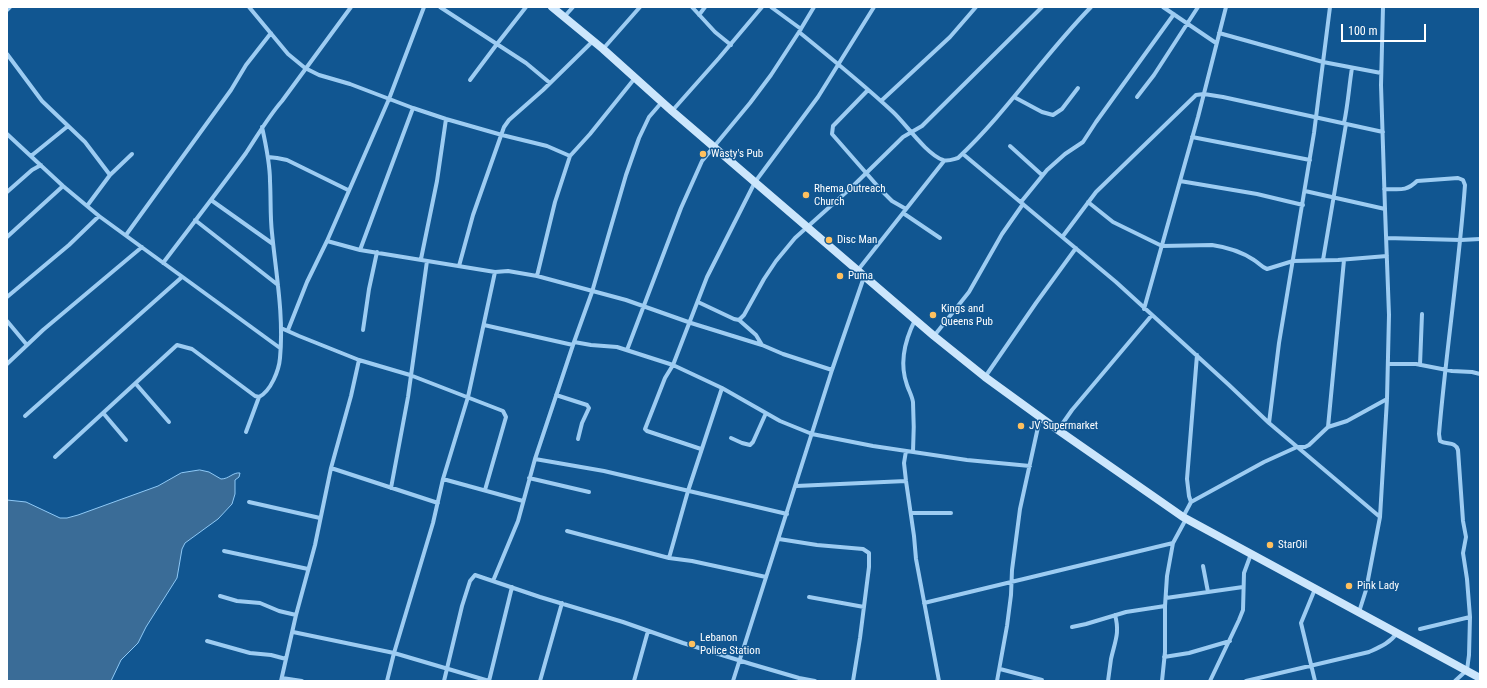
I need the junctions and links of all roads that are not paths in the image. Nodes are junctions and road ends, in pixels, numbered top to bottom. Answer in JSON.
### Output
{"nodes":[{"id":1,"x":249,"y":7,"type":"edge"},
{"id":2,"x":351,"y":7,"type":"edge"},
{"id":3,"x":424,"y":7,"type":"edge"},
{"id":4,"x":440,"y":7,"type":"edge"},
{"id":5,"x":526,"y":7,"type":"edge"},
{"id":6,"x":552,"y":7,"type":"edge"},
{"id":7,"x":573,"y":7,"type":"edge"},
{"id":8,"x":640,"y":7,"type":"edge"},
{"id":9,"x":692,"y":7,"type":"edge"},
{"id":10,"x":704,"y":7,"type":"edge"},
{"id":11,"x":762,"y":7,"type":"edge"},
{"id":12,"x":771,"y":7,"type":"edge"},
{"id":13,"x":814,"y":7,"type":"edge"},
{"id":14,"x":874,"y":7,"type":"edge"},
{"id":15,"x":1042,"y":7,"type":"edge"},
{"id":16,"x":1091,"y":7,"type":"edge"},
{"id":17,"x":1164,"y":7,"type":"edge"},
{"id":18,"x":1198,"y":7,"type":"edge"},
{"id":19,"x":1226,"y":7,"type":"edge"},
{"id":20,"x":1330,"y":7,"type":"edge"},
{"id":21,"x":1383,"y":7,"type":"edge"},
{"id":22,"x":974,"y":8,"type":"edge"},
{"id":23,"x":1174,"y":14,"type":"junction"},
{"id":24,"x":699,"y":15,"type":"junction"},
{"id":25,"x":563,"y":17,"type":"junction"},
{"id":26,"x":1188,"y":24,"type":"junction"},
{"id":27,"x":800,"y":31,"type":"junction"},
{"id":28,"x":271,"y":33,"type":"junction"},
{"id":29,"x":1219,"y":33,"type":"junction"},
{"id":30,"x":593,"y":41,"type":"junction"},
{"id":31,"x":497,"y":44,"type":"junction"},
{"id":32,"x":1216,"y":44,"type":"junction"},
{"id":33,"x":731,"y":45,"type":"junction"},
{"id":34,"x":603,"y":49,"type":"junction"},
{"id":35,"x":7,"y":54,"type":"edge"},
{"id":36,"x":1323,"y":62,"type":"junction"},
{"id":37,"x":839,"y":64,"type":"junction"},
{"id":38,"x":305,"y":68,"type":"junction"},
{"id":39,"x":1352,"y":68,"type":"junction"},
{"id":40,"x":1381,"y":73,"type":"junction"},
{"id":41,"x":635,"y":78,"type":"junction"},
{"id":42,"x":470,"y":80,"type":"dead end"},
{"id":43,"x":550,"y":83,"type":"junction"},
{"id":44,"x":1078,"y":88,"type":"dead end"},
{"id":45,"x":868,"y":90,"type":"junction"},
{"id":46,"x":1204,"y":94,"type":"junction"},
{"id":47,"x":1014,"y":97,"type":"junction"},
{"id":48,"x":1137,"y":97,"type":"dead end"},
{"id":49,"x":389,"y":99,"type":"junction"},
{"id":50,"x":881,"y":101,"type":"junction"},
{"id":51,"x":662,"y":102,"type":"junction"},
{"id":52,"x":413,"y":108,"type":"junction"},
{"id":53,"x":672,"y":111,"type":"junction"},
{"id":54,"x":1316,"y":117,"type":"junction"},
{"id":55,"x":446,"y":119,"type":"junction"},
{"id":56,"x":1345,"y":123,"type":"junction"},
{"id":57,"x":68,"y":126,"type":"junction"},
{"id":58,"x":262,"y":127,"type":"junction"},
{"id":59,"x":910,"y":132,"type":"junction"},
{"id":60,"x":1383,"y":132,"type":"junction"},
{"id":61,"x":7,"y":134,"type":"edge"},
{"id":62,"x":502,"y":135,"type":"junction"},
{"id":63,"x":1192,"y":137,"type":"junction"},
{"id":64,"x":713,"y":146,"type":"junction"},
{"id":65,"x":1010,"y":146,"type":"dead end"},
{"id":66,"x":132,"y":154,"type":"dead end"},
{"id":67,"x":963,"y":154,"type":"junction"},
{"id":68,"x":31,"y":156,"type":"junction"},
{"id":69,"x":570,"y":156,"type":"junction"},
{"id":70,"x":268,"y":157,"type":"junction"},
{"id":71,"x":1310,"y":160,"type":"junction"},
{"id":72,"x":944,"y":161,"type":"junction"},
{"id":73,"x":41,"y":165,"type":"junction"},
{"id":74,"x":867,"y":173,"type":"junction"},
{"id":75,"x":110,"y":175,"type":"junction"},
{"id":76,"x":1042,"y":175,"type":"junction"},
{"id":77,"x":755,"y":182,"type":"junction"},
{"id":78,"x":1180,"y":182,"type":"junction"},
{"id":79,"x":63,"y":186,"type":"junction"},
{"id":80,"x":1384,"y":189,"type":"junction"},
{"id":81,"x":348,"y":190,"type":"junction"},
{"id":82,"x":1305,"y":191,"type":"junction"},
{"id":83,"x":7,"y":192,"type":"edge"},
{"id":84,"x":1334,"y":198,"type":"junction"},
{"id":85,"x":211,"y":200,"type":"junction"},
{"id":86,"x":1088,"y":202,"type":"junction"},
{"id":87,"x":1022,"y":203,"type":"junction"},
{"id":88,"x":1302,"y":205,"type":"junction"},
{"id":89,"x":87,"y":206,"type":"junction"},
{"id":90,"x":906,"y":209,"type":"junction"},
{"id":91,"x":1384,"y":209,"type":"junction"},
{"id":92,"x":903,"y":213,"type":"junction"},
{"id":93,"x":99,"y":216,"type":"junction"},
{"id":94,"x":195,"y":220,"type":"junction"},
{"id":95,"x":808,"y":227,"type":"junction"},
{"id":96,"x":126,"y":234,"type":"junction"},
{"id":97,"x":1063,"y":236,"type":"junction"},
{"id":98,"x":7,"y":237,"type":"edge"},
{"id":99,"x":940,"y":238,"type":"dead end"},
{"id":100,"x":1386,"y":238,"type":"junction"},
{"id":101,"x":1480,"y":239,"type":"edge"},
{"id":102,"x":1461,"y":240,"type":"junction"},
{"id":103,"x":327,"y":241,"type":"junction"},
{"id":104,"x":273,"y":244,"type":"junction"},
{"id":105,"x":1162,"y":246,"type":"junction"},
{"id":106,"x":142,"y":247,"type":"junction"},
{"id":107,"x":1076,"y":248,"type":"junction"},
{"id":108,"x":360,"y":250,"type":"junction"},
{"id":109,"x":377,"y":252,"type":"junction"},
{"id":110,"x":1387,"y":256,"type":"junction"},
{"id":111,"x":421,"y":260,"type":"junction"},
{"id":112,"x":1323,"y":260,"type":"junction"},
{"id":113,"x":1344,"y":260,"type":"junction"},
{"id":114,"x":427,"y":261,"type":"junction"},
{"id":115,"x":1293,"y":261,"type":"junction"},
{"id":116,"x":163,"y":263,"type":"junction"},
{"id":117,"x":459,"y":266,"type":"junction"},
{"id":118,"x":858,"y":270,"type":"junction"},
{"id":119,"x":495,"y":272,"type":"junction"},
{"id":120,"x":538,"y":276,"type":"junction"},
{"id":121,"x":864,"y":276,"type":"junction"},
{"id":122,"x":182,"y":277,"type":"junction"},
{"id":123,"x":278,"y":285,"type":"junction"},
{"id":124,"x":592,"y":292,"type":"junction"},
{"id":125,"x":7,"y":297,"type":"edge"},
{"id":126,"x":698,"y":302,"type":"junction"},
{"id":127,"x":643,"y":306,"type":"junction"},
{"id":128,"x":1144,"y":309,"type":"junction"},
{"id":129,"x":1422,"y":314,"type":"dead end"},
{"id":130,"x":1152,"y":315,"type":"junction"},
{"id":131,"x":739,"y":320,"type":"junction"},
{"id":132,"x":915,"y":320,"type":"junction"},
{"id":133,"x":7,"y":321,"type":"edge"},
{"id":134,"x":691,"y":323,"type":"junction"},
{"id":135,"x":484,"y":325,"type":"junction"},
{"id":136,"x":281,"y":328,"type":"junction"},
{"id":137,"x":288,"y":330,"type":"junction"},
{"id":138,"x":362,"y":330,"type":"dead end"},
{"id":139,"x":934,"y":336,"type":"junction"},
{"id":140,"x":573,"y":343,"type":"junction"},
{"id":141,"x":762,"y":344,"type":"junction"},
{"id":142,"x":27,"y":345,"type":"junction"},
{"id":143,"x":280,"y":348,"type":"junction"},
{"id":144,"x":627,"y":350,"type":"junction"},
{"id":145,"x":1197,"y":355,"type":"junction"},
{"id":146,"x":359,"y":360,"type":"junction"},
{"id":147,"x":7,"y":364,"type":"edge"},
{"id":148,"x":1388,"y":364,"type":"junction"},
{"id":149,"x":674,"y":365,"type":"junction"},
{"id":150,"x":1420,"y":366,"type":"junction"},
{"id":151,"x":1445,"y":369,"type":"junction"},
{"id":152,"x":832,"y":370,"type":"junction"},
{"id":153,"x":1480,"y":374,"type":"edge"},
{"id":154,"x":410,"y":375,"type":"junction"},
{"id":155,"x":985,"y":377,"type":"junction"},
{"id":156,"x":136,"y":384,"type":"junction"},
{"id":157,"x":722,"y":388,"type":"junction"},
{"id":158,"x":556,"y":395,"type":"junction"},
{"id":159,"x":259,"y":397,"type":"junction"},
{"id":160,"x":468,"y":397,"type":"junction"},
{"id":161,"x":1387,"y":399,"type":"junction"},
{"id":162,"x":766,"y":413,"type":"junction"},
{"id":163,"x":104,"y":414,"type":"junction"},
{"id":164,"x":25,"y":416,"type":"dead end"},
{"id":165,"x":1040,"y":418,"type":"junction"},
{"id":166,"x":169,"y":422,"type":"dead end"},
{"id":167,"x":1269,"y":423,"type":"junction"},
{"id":168,"x":1328,"y":428,"type":"junction"},
{"id":169,"x":1058,"y":430,"type":"junction"},
{"id":170,"x":246,"y":432,"type":"dead end"},
{"id":171,"x":812,"y":434,"type":"junction"},
{"id":172,"x":731,"y":438,"type":"dead end"},
{"id":173,"x":578,"y":439,"type":"dead end"},
{"id":174,"x":126,"y":440,"type":"dead end"},
{"id":175,"x":1297,"y":447,"type":"junction"},
{"id":176,"x":701,"y":449,"type":"junction"},
{"id":177,"x":906,"y":451,"type":"junction"},
{"id":178,"x":913,"y":452,"type":"junction"},
{"id":179,"x":55,"y":457,"type":"dead end"},
{"id":180,"x":535,"y":459,"type":"junction"},
{"id":181,"x":1030,"y":466,"type":"junction"},
{"id":182,"x":331,"y":468,"type":"junction"},
{"id":183,"x":529,"y":478,"type":"junction"},
{"id":184,"x":443,"y":480,"type":"junction"},
{"id":185,"x":906,"y":481,"type":"junction"},
{"id":186,"x":796,"y":486,"type":"junction"},
{"id":187,"x":391,"y":488,"type":"junction"},
{"id":188,"x":485,"y":490,"type":"junction"},
{"id":189,"x":589,"y":492,"type":"dead end"},
{"id":190,"x":688,"y":492,"type":"junction"},
{"id":191,"x":523,"y":501,"type":"junction"},
{"id":192,"x":249,"y":502,"type":"dead end"},
{"id":193,"x":1191,"y":502,"type":"junction"},
{"id":194,"x":438,"y":503,"type":"junction"},
{"id":195,"x":911,"y":513,"type":"junction"},
{"id":196,"x":951,"y":513,"type":"dead end"},
{"id":197,"x":786,"y":514,"type":"junction"},
{"id":198,"x":1380,"y":516,"type":"junction"},
{"id":199,"x":320,"y":518,"type":"junction"},
{"id":200,"x":1185,"y":518,"type":"junction"},
{"id":201,"x":567,"y":531,"type":"dead end"},
{"id":202,"x":779,"y":539,"type":"junction"},
{"id":203,"x":1173,"y":543,"type":"junction"},
{"id":204,"x":224,"y":551,"type":"dead end"},
{"id":205,"x":1251,"y":554,"type":"junction"},
{"id":206,"x":669,"y":558,"type":"junction"},
{"id":207,"x":1203,"y":566,"type":"dead end"},
{"id":208,"x":308,"y":570,"type":"junction"},
{"id":209,"x":766,"y":577,"type":"junction"},
{"id":210,"x":493,"y":581,"type":"junction"},
{"id":211,"x":1011,"y":582,"type":"junction"},
{"id":212,"x":512,"y":587,"type":"junction"},
{"id":213,"x":1243,"y":587,"type":"junction"},
{"id":214,"x":1315,"y":588,"type":"junction"},
{"id":215,"x":1208,"y":592,"type":"junction"},
{"id":216,"x":220,"y":596,"type":"dead end"},
{"id":217,"x":809,"y":597,"type":"dead end"},
{"id":218,"x":1166,"y":598,"type":"junction"},
{"id":219,"x":562,"y":603,"type":"junction"},
{"id":220,"x":924,"y":604,"type":"junction"},
{"id":221,"x":1165,"y":606,"type":"junction"},
{"id":222,"x":864,"y":607,"type":"junction"},
{"id":223,"x":1359,"y":612,"type":"junction"},
{"id":224,"x":296,"y":615,"type":"junction"},
{"id":225,"x":1115,"y":615,"type":"junction"},
{"id":226,"x":1470,"y":617,"type":"junction"},
{"id":227,"x":1072,"y":627,"type":"dead end"},
{"id":228,"x":1420,"y":629,"type":"dead end"},
{"id":229,"x":648,"y":631,"type":"junction"},
{"id":230,"x":293,"y":632,"type":"junction"},
{"id":231,"x":1398,"y":632,"type":"junction"},
{"id":232,"x":207,"y":641,"type":"dead end"},
{"id":233,"x":1230,"y":641,"type":"junction"},
{"id":234,"x":394,"y":653,"type":"junction"},
{"id":235,"x":1164,"y":657,"type":"junction"},
{"id":236,"x":286,"y":659,"type":"junction"},
{"id":237,"x":739,"y":661,"type":"junction"},
{"id":238,"x":1312,"y":666,"type":"junction"},
{"id":239,"x":447,"y":669,"type":"junction"},
{"id":240,"x":1000,"y":669,"type":"junction"},
{"id":241,"x":1467,"y":670,"type":"junction"},
{"id":242,"x":1479,"y":677,"type":"edge"},
{"id":243,"x":798,"y":679,"type":"edge"},
{"id":244,"x":282,"y":680,"type":"edge"},
{"id":245,"x":1042,"y":680,"type":"dead end"},
{"id":246,"x":302,"y":681,"type":"edge"},
{"id":247,"x":387,"y":681,"type":"edge"},
{"id":248,"x":444,"y":681,"type":"edge"},
{"id":249,"x":489,"y":681,"type":"edge"},
{"id":250,"x":540,"y":681,"type":"edge"},
{"id":251,"x":634,"y":681,"type":"edge"},
{"id":252,"x":733,"y":681,"type":"edge"},
{"id":253,"x":815,"y":681,"type":"edge"},
{"id":254,"x":853,"y":681,"type":"edge"},
{"id":255,"x":940,"y":681,"type":"edge"},
{"id":256,"x":997,"y":681,"type":"edge"},
{"id":257,"x":1108,"y":681,"type":"edge"},
{"id":258,"x":1162,"y":681,"type":"edge"},
{"id":259,"x":1210,"y":681,"type":"edge"},
{"id":260,"x":1246,"y":681,"type":"edge"},
{"id":261,"x":1315,"y":681,"type":"edge"},
{"id":262,"x":1455,"y":681,"type":"edge"}],
"edges":[{"from":1,"to":28,"type":"street"},
{"from":2,"to":38,"type":"street"},
{"from":3,"to":49,"type":"street"},
{"from":4,"to":31,"type":"street"},
{"from":5,"to":31,"type":"street"},
{"from":6,"to":25,"type":"main road"},
{"from":7,"to":25,"type":"street"},
{"from":8,"to":34,"type":"street"},
{"from":9,"to":24,"type":"street"},
{"from":10,"to":24,"type":"street"},
{"from":11,"to":33,"type":"street"},
{"from":12,"to":27,"type":"street"},
{"from":13,"to":27,"type":"street"},
{"from":14,"to":37,"type":"street"},
{"from":15,"to":59,"type":"street"},
{"from":16,"to":47,"type":"street"},
{"from":17,"to":23,"type":"street"},
{"from":18,"to":26,"type":"street"},
{"from":19,"to":29,"type":"street"},
{"from":20,"to":36,"type":"street"},
{"from":21,"to":40,"type":"street"},
{"from":22,"to":50,"type":"street"},
{"from":23,"to":26,"type":"street"},
{"from":23,"to":76,"type":"street"},
{"from":24,"to":33,"type":"street"},
{"from":25,"to":30,"type":"main road"},
{"from":26,"to":32,"type":"street"},
{"from":26,"to":48,"type":"street"},
{"from":27,"to":37,"type":"street"},
{"from":27,"to":64,"type":"street"},
{"from":28,"to":38,"type":"street"},
{"from":28,"to":96,"type":"street"},
{"from":29,"to":32,"type":"street"},
{"from":29,"to":36,"type":"street"},
{"from":30,"to":34,"type":"main road"},
{"from":30,"to":43,"type":"street"},
{"from":31,"to":42,"type":"street"},
{"from":31,"to":43,"type":"street"},
{"from":32,"to":46,"type":"street"},
{"from":33,"to":53,"type":"street"},
{"from":34,"to":41,"type":"main road"},
{"from":35,"to":57,"type":"street"},
{"from":36,"to":39,"type":"street"},
{"from":36,"to":54,"type":"street"},
{"from":37,"to":45,"type":"street"},
{"from":37,"to":77,"type":"street"},
{"from":38,"to":49,"type":"street"},
{"from":38,"to":58,"type":"street"},
{"from":39,"to":40,"type":"street"},
{"from":39,"to":56,"type":"street"},
{"from":40,"to":60,"type":"street"},
{"from":41,"to":51,"type":"main road"},
{"from":41,"to":69,"type":"street"},
{"from":43,"to":62,"type":"street"},
{"from":44,"to":47,"type":"street"},
{"from":45,"to":50,"type":"street"},
{"from":45,"to":74,"type":"street"},
{"from":46,"to":54,"type":"street"},
{"from":46,"to":63,"type":"street"},
{"from":46,"to":86,"type":"street"},
{"from":47,"to":67,"type":"street"},
{"from":49,"to":52,"type":"street"},
{"from":49,"to":81,"type":"street"},
{"from":50,"to":59,"type":"street"},
{"from":51,"to":53,"type":"main road"},
{"from":51,"to":124,"type":"street"},
{"from":52,"to":55,"type":"street"},
{"from":52,"to":108,"type":"street"},
{"from":53,"to":64,"type":"main road"},
{"from":54,"to":56,"type":"street"},
{"from":54,"to":71,"type":"street"},
{"from":55,"to":62,"type":"street"},
{"from":55,"to":111,"type":"street"},
{"from":56,"to":60,"type":"street"},
{"from":56,"to":84,"type":"street"},
{"from":57,"to":68,"type":"street"},
{"from":57,"to":75,"type":"street"},
{"from":58,"to":70,"type":"street"},
{"from":58,"to":85,"type":"street"},
{"from":59,"to":72,"type":"street"},
{"from":59,"to":74,"type":"street"},
{"from":60,"to":80,"type":"street"},
{"from":61,"to":68,"type":"street"},
{"from":62,"to":69,"type":"street"},
{"from":62,"to":117,"type":"street"},
{"from":63,"to":71,"type":"street"},
{"from":63,"to":78,"type":"street"},
{"from":64,"to":77,"type":"main road"},
{"from":64,"to":127,"type":"street"},
{"from":65,"to":76,"type":"street"},
{"from":66,"to":75,"type":"street"},
{"from":67,"to":72,"type":"street"},
{"from":67,"to":87,"type":"street"},
{"from":68,"to":73,"type":"street"},
{"from":69,"to":120,"type":"street"},
{"from":70,"to":81,"type":"street"},
{"from":70,"to":104,"type":"street"},
{"from":71,"to":82,"type":"street"},
{"from":72,"to":90,"type":"street"},
{"from":73,"to":79,"type":"street"},
{"from":73,"to":83,"type":"street"},
{"from":74,"to":90,"type":"street"},
{"from":74,"to":95,"type":"street"},
{"from":75,"to":89,"type":"street"},
{"from":76,"to":87,"type":"street"},
{"from":77,"to":95,"type":"main road"},
{"from":77,"to":126,"type":"street"},
{"from":78,"to":88,"type":"street"},
{"from":78,"to":105,"type":"street"},
{"from":79,"to":89,"type":"street"},
{"from":79,"to":98,"type":"street"},
{"from":80,"to":91,"type":"street"},
{"from":80,"to":102,"type":"street"},
{"from":81,"to":103,"type":"street"},
{"from":82,"to":84,"type":"street"},
{"from":82,"to":88,"type":"street"},
{"from":84,"to":91,"type":"street"},
{"from":84,"to":112,"type":"street"},
{"from":85,"to":94,"type":"street"},
{"from":85,"to":104,"type":"street"},
{"from":86,"to":97,"type":"street"},
{"from":86,"to":105,"type":"street"},
{"from":87,"to":97,"type":"street"},
{"from":87,"to":139,"type":"street"},
{"from":88,"to":115,"type":"street"},
{"from":89,"to":93,"type":"street"},
{"from":90,"to":92,"type":"street"},
{"from":91,"to":100,"type":"street"},
{"from":92,"to":99,"type":"street"},
{"from":92,"to":118,"type":"street"},
{"from":93,"to":96,"type":"street"},
{"from":93,"to":125,"type":"street"},
{"from":94,"to":116,"type":"street"},
{"from":94,"to":123,"type":"street"},
{"from":95,"to":118,"type":"main road"},
{"from":95,"to":131,"type":"street"},
{"from":96,"to":106,"type":"street"},
{"from":97,"to":107,"type":"street"},
{"from":100,"to":102,"type":"street"},
{"from":100,"to":110,"type":"street"},
{"from":101,"to":102,"type":"street"},
{"from":102,"to":151,"type":"street"},
{"from":103,"to":108,"type":"street"},
{"from":103,"to":137,"type":"street"},
{"from":104,"to":123,"type":"street"},
{"from":105,"to":115,"type":"street"},
{"from":105,"to":128,"type":"street"},
{"from":106,"to":116,"type":"street"},
{"from":106,"to":142,"type":"street"},
{"from":107,"to":128,"type":"street"},
{"from":107,"to":155,"type":"street"},
{"from":108,"to":109,"type":"street"},
{"from":109,"to":111,"type":"street"},
{"from":109,"to":138,"type":"street"},
{"from":110,"to":113,"type":"street"},
{"from":110,"to":148,"type":"street"},
{"from":111,"to":114,"type":"street"},
{"from":112,"to":113,"type":"street"},
{"from":112,"to":115,"type":"street"},
{"from":113,"to":168,"type":"street"},
{"from":114,"to":117,"type":"street"},
{"from":114,"to":154,"type":"street"},
{"from":115,"to":167,"type":"street"},
{"from":116,"to":122,"type":"street"},
{"from":117,"to":119,"type":"street"},
{"from":118,"to":121,"type":"main road"},
{"from":119,"to":120,"type":"street"},
{"from":119,"to":135,"type":"street"},
{"from":120,"to":124,"type":"street"},
{"from":121,"to":132,"type":"main road"},
{"from":121,"to":152,"type":"street"},
{"from":122,"to":143,"type":"street"},
{"from":122,"to":164,"type":"street"},
{"from":123,"to":136,"type":"street"},
{"from":124,"to":127,"type":"street"},
{"from":124,"to":140,"type":"street"},
{"from":126,"to":131,"type":"street"},
{"from":126,"to":134,"type":"street"},
{"from":127,"to":134,"type":"street"},
{"from":127,"to":144,"type":"street"},
{"from":128,"to":130,"type":"street"},
{"from":129,"to":150,"type":"street"},
{"from":130,"to":145,"type":"street"},
{"from":130,"to":169,"type":"street"},
{"from":131,"to":141,"type":"street"},
{"from":132,"to":139,"type":"main road"},
{"from":132,"to":178,"type":"street"},
{"from":133,"to":142,"type":"street"},
{"from":134,"to":141,"type":"street"},
{"from":134,"to":149,"type":"street"},
{"from":135,"to":140,"type":"street"},
{"from":135,"to":160,"type":"street"},
{"from":136,"to":137,"type":"street"},
{"from":136,"to":143,"type":"street"},
{"from":137,"to":146,"type":"street"},
{"from":139,"to":155,"type":"main road"},
{"from":140,"to":144,"type":"street"},
{"from":140,"to":158,"type":"street"},
{"from":141,"to":152,"type":"street"},
{"from":142,"to":147,"type":"street"},
{"from":143,"to":159,"type":"street"},
{"from":144,"to":149,"type":"street"},
{"from":145,"to":167,"type":"street"},
{"from":145,"to":193,"type":"street"},
{"from":146,"to":154,"type":"street"},
{"from":146,"to":182,"type":"street"},
{"from":148,"to":150,"type":"street"},
{"from":148,"to":161,"type":"street"},
{"from":149,"to":157,"type":"street"},
{"from":149,"to":176,"type":"street"},
{"from":150,"to":151,"type":"street"},
{"from":151,"to":153,"type":"street"},
{"from":151,"to":226,"type":"street"},
{"from":152,"to":171,"type":"street"},
{"from":154,"to":160,"type":"street"},
{"from":154,"to":187,"type":"street"},
{"from":155,"to":165,"type":"main road"},
{"from":156,"to":159,"type":"street"},
{"from":156,"to":163,"type":"street"},
{"from":156,"to":166,"type":"street"},
{"from":157,"to":162,"type":"street"},
{"from":157,"to":176,"type":"street"},
{"from":158,"to":173,"type":"street"},
{"from":158,"to":180,"type":"street"},
{"from":159,"to":170,"type":"street"},
{"from":160,"to":184,"type":"street"},
{"from":160,"to":188,"type":"street"},
{"from":161,"to":168,"type":"street"},
{"from":161,"to":198,"type":"street"},
{"from":162,"to":171,"type":"street"},
{"from":162,"to":172,"type":"street"},
{"from":163,"to":174,"type":"street"},
{"from":163,"to":179,"type":"street"},
{"from":165,"to":169,"type":"main road"},
{"from":165,"to":181,"type":"street"},
{"from":167,"to":175,"type":"street"},
{"from":168,"to":175,"type":"street"},
{"from":169,"to":200,"type":"main road"},
{"from":171,"to":177,"type":"street"},
{"from":171,"to":186,"type":"street"},
{"from":175,"to":193,"type":"street"},
{"from":175,"to":198,"type":"street"},
{"from":176,"to":190,"type":"street"},
{"from":177,"to":178,"type":"street"},
{"from":177,"to":185,"type":"street"},
{"from":178,"to":181,"type":"street"},
{"from":180,"to":183,"type":"street"},
{"from":180,"to":190,"type":"street"},
{"from":181,"to":211,"type":"street"},
{"from":182,"to":187,"type":"street"},
{"from":182,"to":199,"type":"street"},
{"from":183,"to":189,"type":"street"},
{"from":183,"to":191,"type":"street"},
{"from":184,"to":188,"type":"street"},
{"from":184,"to":194,"type":"street"},
{"from":185,"to":186,"type":"street"},
{"from":185,"to":195,"type":"street"},
{"from":186,"to":197,"type":"street"},
{"from":187,"to":194,"type":"street"},
{"from":188,"to":191,"type":"street"},
{"from":190,"to":197,"type":"street"},
{"from":190,"to":206,"type":"street"},
{"from":191,"to":210,"type":"street"},
{"from":192,"to":199,"type":"street"},
{"from":193,"to":200,"type":"street"},
{"from":194,"to":234,"type":"street"},
{"from":195,"to":196,"type":"street"},
{"from":195,"to":220,"type":"street"},
{"from":197,"to":202,"type":"street"},
{"from":198,"to":223,"type":"street"},
{"from":199,"to":208,"type":"street"},
{"from":200,"to":203,"type":"street"},
{"from":200,"to":205,"type":"main road"},
{"from":201,"to":206,"type":"street"},
{"from":202,"to":209,"type":"street"},
{"from":202,"to":222,"type":"street"},
{"from":203,"to":211,"type":"street"},
{"from":203,"to":218,"type":"street"},
{"from":204,"to":208,"type":"street"},
{"from":205,"to":213,"type":"street"},
{"from":205,"to":214,"type":"main road"},
{"from":206,"to":209,"type":"street"},
{"from":207,"to":215,"type":"street"},
{"from":208,"to":224,"type":"street"},
{"from":209,"to":237,"type":"street"},
{"from":210,"to":212,"type":"street"},
{"from":210,"to":239,"type":"street"},
{"from":211,"to":220,"type":"street"},
{"from":211,"to":240,"type":"street"},
{"from":212,"to":219,"type":"street"},
{"from":212,"to":249,"type":"street"},
{"from":213,"to":215,"type":"street"},
{"from":213,"to":233,"type":"street"},
{"from":214,"to":223,"type":"main road"},
{"from":214,"to":238,"type":"street"},
{"from":215,"to":218,"type":"street"},
{"from":216,"to":224,"type":"street"},
{"from":217,"to":222,"type":"street"},
{"from":218,"to":221,"type":"street"},
{"from":219,"to":229,"type":"street"},
{"from":219,"to":250,"type":"street"},
{"from":220,"to":255,"type":"street"},
{"from":221,"to":225,"type":"street"},
{"from":221,"to":235,"type":"street"},
{"from":222,"to":254,"type":"street"},
{"from":223,"to":231,"type":"main road"},
{"from":224,"to":230,"type":"street"},
{"from":225,"to":227,"type":"street"},
{"from":225,"to":257,"type":"street"},
{"from":226,"to":228,"type":"street"},
{"from":226,"to":241,"type":"street"},
{"from":229,"to":237,"type":"street"},
{"from":229,"to":251,"type":"street"},
{"from":230,"to":234,"type":"street"},
{"from":230,"to":236,"type":"street"},
{"from":231,"to":238,"type":"street"},
{"from":231,"to":241,"type":"main road"},
{"from":232,"to":236,"type":"street"},
{"from":233,"to":235,"type":"street"},
{"from":233,"to":259,"type":"street"},
{"from":234,"to":239,"type":"street"},
{"from":234,"to":247,"type":"street"},
{"from":235,"to":258,"type":"street"},
{"from":236,"to":244,"type":"street"},
{"from":237,"to":243,"type":"street"},
{"from":237,"to":252,"type":"street"},
{"from":238,"to":260,"type":"street"},
{"from":238,"to":261,"type":"street"},
{"from":239,"to":248,"type":"street"},
{"from":239,"to":249,"type":"street"},
{"from":240,"to":245,"type":"street"},
{"from":240,"to":256,"type":"street"},
{"from":241,"to":242,"type":"main road"},
{"from":241,"to":262,"type":"street"},
{"from":243,"to":253,"type":"street"},
{"from":244,"to":246,"type":"street"}]}
